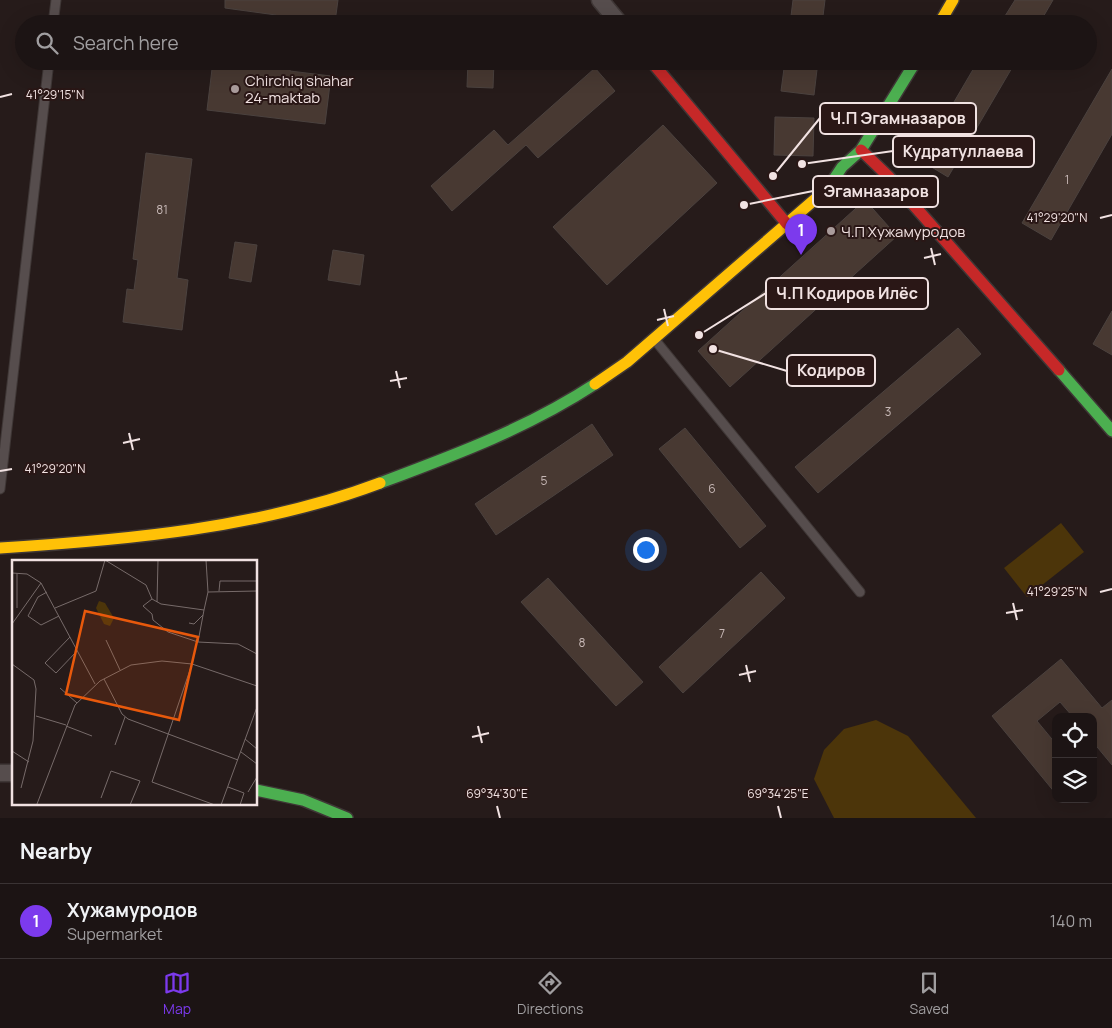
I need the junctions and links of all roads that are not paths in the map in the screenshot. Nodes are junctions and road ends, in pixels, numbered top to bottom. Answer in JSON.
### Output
{"nodes":[{"id":1,"x":56,"y":0,"type":"edge"},
{"id":2,"x":600,"y":0,"type":"edge"},
{"id":3,"x":953,"y":0,"type":"edge"},
{"id":4,"x":54,"y":15,"type":"edge"},
{"id":5,"x":612,"y":15,"type":"edge"},
{"id":6,"x":944,"y":15,"type":"edge"},
{"id":7,"x":48,"y":70,"type":"edge"},
{"id":8,"x":659,"y":70,"type":"edge"},
{"id":9,"x":910,"y":70,"type":"edge"},
{"id":10,"x":861,"y":150,"type":"junction"},
{"id":11,"x":787,"y":224,"type":"junction"},
{"id":12,"x":655,"y":340,"type":"junction"},
{"id":13,"x":1112,"y":413,"type":"edge"},
{"id":14,"x":1109,"y":427,"type":"edge"},
{"id":15,"x":0,"y":489,"type":"edge"},
{"id":16,"x":0,"y":548,"type":"edge"},
{"id":17,"x":860,"y":592,"type":"dead end"},
{"id":18,"x":258,"y":790,"type":"edge"},
{"id":19,"x":347,"y":818,"type":"edge"}],
"edges":[{"from":1,"to":4,"type":"lane"},
{"from":2,"to":5,"type":"street"},
{"from":3,"to":6,"type":"street"},
{"from":7,"to":15,"type":"lane"},
{"from":8,"to":11,"type":"street"},
{"from":9,"to":10,"type":"street"},
{"from":10,"to":11,"type":"street"},
{"from":10,"to":14,"type":"street"},
{"from":11,"to":12,"type":"street"},
{"from":12,"to":16,"type":"street"},
{"from":12,"to":17,"type":"lane"},
{"from":13,"to":14,"type":"lane"},
{"from":18,"to":19,"type":"street"}]}
